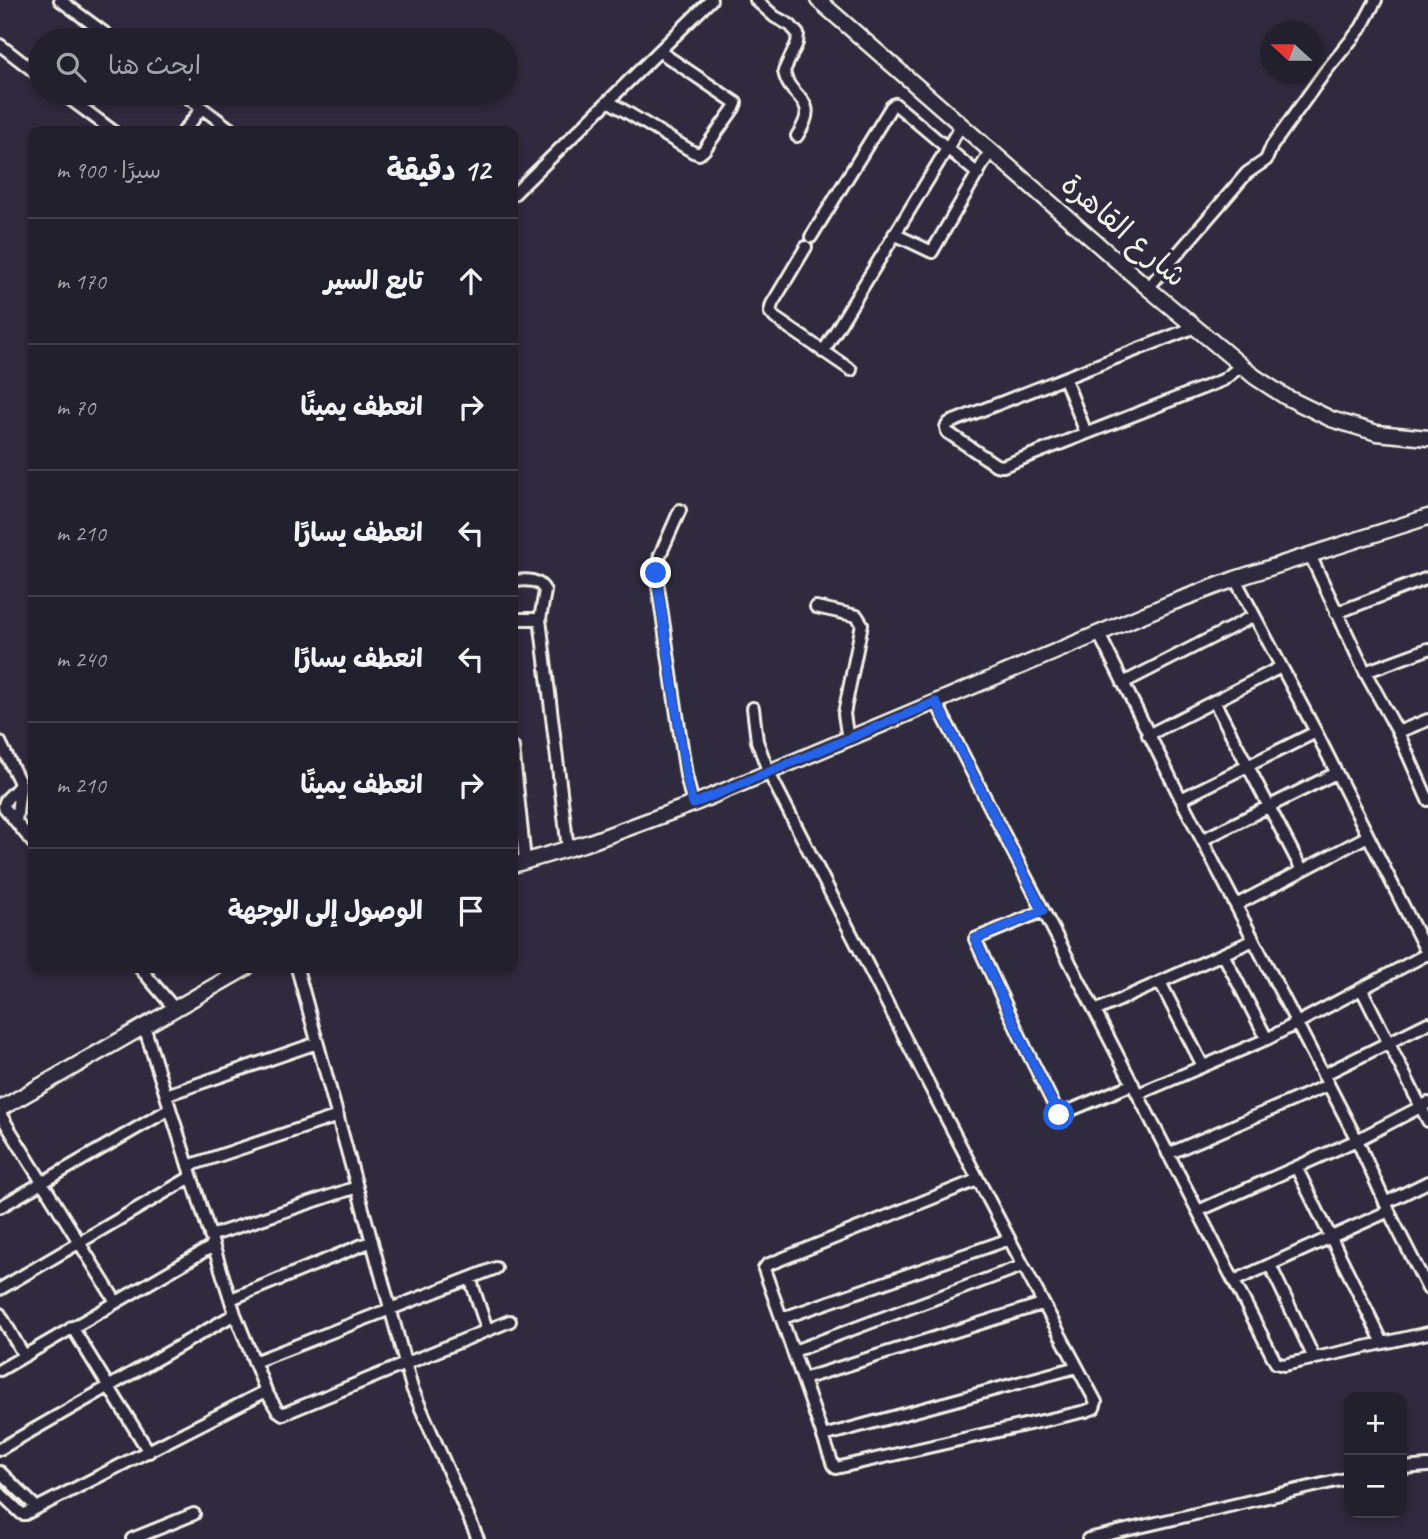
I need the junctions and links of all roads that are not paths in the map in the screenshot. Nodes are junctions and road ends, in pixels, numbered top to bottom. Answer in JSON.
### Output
{"nodes":[{"id":1,"x":60,"y":0,"type":"edge"},
{"id":2,"x":711,"y":0,"type":"edge"},
{"id":3,"x":756,"y":0,"type":"edge"},
{"id":4,"x":818,"y":0,"type":"edge"},
{"id":5,"x":1376,"y":0,"type":"edge"},
{"id":6,"x":94,"y":28,"type":"edge"},
{"id":7,"x":0,"y":45,"type":"edge"},
{"id":8,"x":659,"y":51,"type":"junction"},
{"id":9,"x":28,"y":67,"type":"edge"},
{"id":10,"x":608,"y":101,"type":"junction"},
{"id":11,"x":78,"y":105,"type":"edge"},
{"id":12,"x":198,"y":105,"type":"edge"},
{"id":13,"x":202,"y":108,"type":"junction"},
{"id":14,"x":962,"y":124,"type":"junction"},
{"id":15,"x":106,"y":126,"type":"edge"},
{"id":16,"x":188,"y":126,"type":"edge"},
{"id":17,"x":226,"y":126,"type":"edge"},
{"id":18,"x":797,"y":136,"type":"dead end"},
{"id":19,"x":948,"y":148,"type":"junction"},
{"id":20,"x":991,"y":150,"type":"junction"},
{"id":21,"x":978,"y":174,"type":"junction"},
{"id":22,"x":518,"y":190,"type":"edge"},
{"id":23,"x":894,"y":234,"type":"junction"},
{"id":24,"x":1148,"y":288,"type":"junction"},
{"id":25,"x":1195,"y":327,"type":"junction"},
{"id":26,"x":823,"y":352,"type":"junction"},
{"id":27,"x":1241,"y":366,"type":"junction"},
{"id":28,"x":851,"y":370,"type":"dead end"},
{"id":29,"x":1065,"y":379,"type":"junction"},
{"id":30,"x":1086,"y":433,"type":"junction"},
{"id":31,"x":1428,"y":438,"type":"edge"},
{"id":32,"x":680,"y":510,"type":"dead end"},
{"id":33,"x":1428,"y":517,"type":"edge"},
{"id":34,"x":1310,"y":555,"type":"junction"},
{"id":35,"x":1428,"y":578,"type":"edge"},
{"id":36,"x":1236,"y":579,"type":"junction"},
{"id":37,"x":518,"y":580,"type":"edge"},
{"id":38,"x":816,"y":607,"type":"dead end"},
{"id":39,"x":1336,"y":613,"type":"junction"},
{"id":40,"x":1254,"y":616,"type":"junction"},
{"id":41,"x":518,"y":620,"type":"edge"},
{"id":42,"x":540,"y":620,"type":"junction"},
{"id":43,"x":1099,"y":634,"type":"junction"},
{"id":44,"x":1428,"y":649,"type":"edge"},
{"id":45,"x":1281,"y":667,"type":"junction"},
{"id":46,"x":1365,"y":672,"type":"junction"},
{"id":47,"x":1123,"y":683,"type":"junction"},
{"id":48,"x":1214,"y":701,"type":"junction"},
{"id":49,"x":936,"y":702,"type":"junction"},
{"id":50,"x":753,"y":708,"type":"dead end"},
{"id":51,"x":1428,"y":720,"type":"edge"},
{"id":52,"x":1316,"y":732,"type":"junction"},
{"id":53,"x":1398,"y":732,"type":"junction"},
{"id":54,"x":1148,"y":735,"type":"junction"},
{"id":55,"x":848,"y":740,"type":"junction"},
{"id":56,"x":0,"y":742,"type":"edge"},
{"id":57,"x":4,"y":758,"type":"edge"},
{"id":58,"x":1247,"y":766,"type":"junction"},
{"id":59,"x":1336,"y":773,"type":"junction"},
{"id":60,"x":769,"y":774,"type":"junction"},
{"id":61,"x":1427,"y":795,"type":"edge"},
{"id":62,"x":1181,"y":799,"type":"junction"},
{"id":63,"x":693,"y":804,"type":"junction"},
{"id":64,"x":1268,"y":806,"type":"junction"},
{"id":65,"x":1368,"y":836,"type":"junction"},
{"id":66,"x":28,"y":837,"type":"edge"},
{"id":67,"x":1202,"y":839,"type":"junction"},
{"id":68,"x":518,"y":845,"type":"edge"},
{"id":69,"x":568,"y":849,"type":"junction"},
{"id":70,"x":519,"y":863,"type":"edge"},
{"id":71,"x":1302,"y":870,"type":"junction"},
{"id":72,"x":1236,"y":905,"type":"junction"},
{"id":73,"x":1043,"y":911,"type":"junction"},
{"id":74,"x":1254,"y":940,"type":"junction"},
{"id":75,"x":1223,"y":954,"type":"junction"},
{"id":76,"x":1428,"y":954,"type":"edge"},
{"id":77,"x":144,"y":973,"type":"edge"},
{"id":78,"x":237,"y":973,"type":"edge"},
{"id":79,"x":298,"y":973,"type":"edge"},
{"id":80,"x":1160,"y":982,"type":"junction"},
{"id":81,"x":1362,"y":990,"type":"junction"},
{"id":82,"x":174,"y":1008,"type":"junction"},
{"id":83,"x":1095,"y":1011,"type":"junction"},
{"id":84,"x":1428,"y":1023,"type":"edge"},
{"id":85,"x":1296,"y":1024,"type":"junction"},
{"id":86,"x":144,"y":1026,"type":"junction"},
{"id":87,"x":1267,"y":1039,"type":"junction"},
{"id":88,"x":317,"y":1043,"type":"junction"},
{"id":89,"x":1388,"y":1044,"type":"junction"},
{"id":90,"x":1203,"y":1066,"type":"junction"},
{"id":91,"x":1326,"y":1080,"type":"junction"},
{"id":92,"x":1135,"y":1089,"type":"junction"},
{"id":93,"x":166,"y":1096,"type":"junction"},
{"id":94,"x":1424,"y":1105,"type":"edge"},
{"id":95,"x":170,"y":1109,"type":"junction"},
{"id":96,"x":0,"y":1111,"type":"edge"},
{"id":97,"x":338,"y":1116,"type":"junction"},
{"id":98,"x":1428,"y":1121,"type":"edge"},
{"id":99,"x":1357,"y":1140,"type":"junction"},
{"id":100,"x":1168,"y":1154,"type":"junction"},
{"id":101,"x":1296,"y":1167,"type":"junction"},
{"id":102,"x":190,"y":1171,"type":"junction"},
{"id":103,"x":977,"y":1181,"type":"junction"},
{"id":104,"x":1428,"y":1182,"type":"edge"},
{"id":105,"x":42,"y":1183,"type":"junction"},
{"id":106,"x":357,"y":1187,"type":"junction"},
{"id":107,"x":0,"y":1207,"type":"edge"},
{"id":108,"x":1387,"y":1207,"type":"junction"},
{"id":109,"x":1198,"y":1211,"type":"junction"},
{"id":110,"x":1331,"y":1239,"type":"junction"},
{"id":111,"x":1007,"y":1240,"type":"junction"},
{"id":112,"x":212,"y":1241,"type":"junction"},
{"id":113,"x":372,"y":1241,"type":"junction"},
{"id":114,"x":78,"y":1243,"type":"junction"},
{"id":115,"x":1270,"y":1265,"type":"junction"},
{"id":116,"x":1022,"y":1266,"type":"junction"},
{"id":117,"x":496,"y":1268,"type":"dead end"},
{"id":118,"x":470,"y":1278,"type":"junction"},
{"id":119,"x":1234,"y":1281,"type":"junction"},
{"id":120,"x":0,"y":1289,"type":"edge"},
{"id":121,"x":1428,"y":1289,"type":"edge"},
{"id":122,"x":231,"y":1299,"type":"junction"},
{"id":123,"x":116,"y":1302,"type":"junction"},
{"id":124,"x":1042,"y":1304,"type":"junction"},
{"id":125,"x":390,"y":1309,"type":"junction"},
{"id":126,"x":0,"y":1314,"type":"edge"},
{"id":127,"x":235,"y":1314,"type":"junction"},
{"id":128,"x":783,"y":1318,"type":"junction"},
{"id":129,"x":510,"y":1321,"type":"dead end"},
{"id":130,"x":72,"y":1328,"type":"junction"},
{"id":131,"x":487,"y":1329,"type":"junction"},
{"id":132,"x":1428,"y":1333,"type":"edge"},
{"id":133,"x":1383,"y":1343,"type":"junction"},
{"id":134,"x":794,"y":1351,"type":"junction"},
{"id":135,"x":24,"y":1356,"type":"junction"},
{"id":136,"x":1314,"y":1358,"type":"junction"},
{"id":137,"x":254,"y":1362,"type":"junction"},
{"id":138,"x":405,"y":1362,"type":"junction"},
{"id":139,"x":1077,"y":1367,"type":"junction"},
{"id":140,"x":0,"y":1370,"type":"edge"},
{"id":141,"x":803,"y":1379,"type":"junction"},
{"id":142,"x":108,"y":1387,"type":"junction"},
{"id":143,"x":267,"y":1391,"type":"junction"},
{"id":144,"x":823,"y":1436,"type":"junction"},
{"id":145,"x":0,"y":1449,"type":"edge"},
{"id":146,"x":149,"y":1452,"type":"junction"},
{"id":147,"x":1428,"y":1466,"type":"edge"},
{"id":148,"x":1407,"y":1468,"type":"edge"},
{"id":149,"x":0,"y":1472,"type":"edge"},
{"id":150,"x":1344,"y":1479,"type":"edge"},
{"id":151,"x":0,"y":1493,"type":"edge"},
{"id":152,"x":9,"y":1502,"type":"junction"},
{"id":153,"x":37,"y":1508,"type":"junction"},
{"id":154,"x":0,"y":1512,"type":"edge"},
{"id":155,"x":194,"y":1514,"type":"dead end"},
{"id":156,"x":132,"y":1539,"type":"edge"},
{"id":157,"x":478,"y":1539,"type":"edge"},
{"id":158,"x":1087,"y":1539,"type":"edge"}],
"edges":[{"from":1,"to":6,"type":"street"},
{"from":2,"to":8,"type":"street"},
{"from":3,"to":18,"type":"street"},
{"from":4,"to":14,"type":"main road","name":"شارع القاهرة"},
{"from":5,"to":24,"type":"street"},
{"from":7,"to":9,"type":"street"},
{"from":8,"to":10,"type":"street"},
{"from":8,"to":10,"type":"street"},
{"from":10,"to":22,"type":"street"},
{"from":11,"to":15,"type":"street"},
{"from":12,"to":13,"type":"street"},
{"from":13,"to":16,"type":"street"},
{"from":13,"to":17,"type":"street"},
{"from":14,"to":19,"type":"street"},
{"from":14,"to":20,"type":"main road","name":"شارع القاهرة"},
{"from":19,"to":21,"type":"street"},
{"from":19,"to":23,"type":"street"},
{"from":19,"to":26,"type":"street"},
{"from":20,"to":21,"type":"street"},
{"from":20,"to":24,"type":"main road","name":"شارع القاهرة"},
{"from":21,"to":23,"type":"street"},
{"from":23,"to":26,"type":"street"},
{"from":24,"to":25,"type":"main road","name":"شارع القاهرة"},
{"from":25,"to":27,"type":"main road","name":"شارع القاهرة"},
{"from":25,"to":29,"type":"street"},
{"from":26,"to":28,"type":"street"},
{"from":27,"to":30,"type":"street"},
{"from":27,"to":31,"type":"main road","name":"شارع القاهرة"},
{"from":29,"to":30,"type":"street"},
{"from":29,"to":30,"type":"street"},
{"from":32,"to":63,"type":"street"},
{"from":33,"to":34,"type":"main road"},
{"from":34,"to":36,"type":"main road"},
{"from":34,"to":39,"type":"street"},
{"from":35,"to":39,"type":"street"},
{"from":36,"to":40,"type":"street"},
{"from":36,"to":43,"type":"main road"},
{"from":37,"to":42,"type":"street"},
{"from":38,"to":55,"type":"street"},
{"from":39,"to":46,"type":"street"},
{"from":40,"to":45,"type":"street"},
{"from":40,"to":47,"type":"street"},
{"from":41,"to":42,"type":"street"},
{"from":42,"to":69,"type":"street"},
{"from":43,"to":47,"type":"street"},
{"from":43,"to":49,"type":"main road"},
{"from":44,"to":46,"type":"street"},
{"from":45,"to":48,"type":"street"},
{"from":45,"to":52,"type":"street"},
{"from":46,"to":53,"type":"street"},
{"from":47,"to":54,"type":"street"},
{"from":48,"to":54,"type":"street"},
{"from":48,"to":58,"type":"street"},
{"from":49,"to":55,"type":"main road"},
{"from":49,"to":73,"type":"street"},
{"from":50,"to":60,"type":"street"},
{"from":51,"to":53,"type":"street"},
{"from":52,"to":58,"type":"street"},
{"from":52,"to":59,"type":"street"},
{"from":53,"to":61,"type":"street"},
{"from":54,"to":62,"type":"street"},
{"from":55,"to":60,"type":"main road"},
{"from":56,"to":57,"type":"street"},
{"from":57,"to":66,"type":"street"},
{"from":58,"to":62,"type":"street"},
{"from":58,"to":64,"type":"street"},
{"from":59,"to":64,"type":"street"},
{"from":59,"to":65,"type":"street"},
{"from":60,"to":63,"type":"main road"},
{"from":60,"to":103,"type":"street"},
{"from":62,"to":67,"type":"street"},
{"from":63,"to":69,"type":"main road"},
{"from":64,"to":67,"type":"street"},
{"from":64,"to":71,"type":"street"},
{"from":65,"to":71,"type":"street"},
{"from":65,"to":76,"type":"street"},
{"from":67,"to":72,"type":"street"},
{"from":68,"to":70,"type":"street"},
{"from":69,"to":70,"type":"main road"},
{"from":71,"to":72,"type":"street"},
{"from":72,"to":74,"type":"street"},
{"from":73,"to":83,"type":"street"},
{"from":73,"to":92,"type":"street"},
{"from":74,"to":75,"type":"street"},
{"from":74,"to":85,"type":"street"},
{"from":75,"to":80,"type":"street"},
{"from":75,"to":87,"type":"street"},
{"from":76,"to":81,"type":"street"},
{"from":77,"to":82,"type":"street"},
{"from":78,"to":82,"type":"main road"},
{"from":79,"to":88,"type":"street"},
{"from":80,"to":83,"type":"street"},
{"from":80,"to":90,"type":"street"},
{"from":81,"to":85,"type":"street"},
{"from":81,"to":89,"type":"street"},
{"from":82,"to":86,"type":"main road"},
{"from":83,"to":92,"type":"street"},
{"from":84,"to":89,"type":"street"},
{"from":85,"to":87,"type":"street"},
{"from":85,"to":91,"type":"street"},
{"from":86,"to":93,"type":"street"},
{"from":86,"to":96,"type":"main road"},
{"from":87,"to":90,"type":"street"},
{"from":88,"to":93,"type":"street"},
{"from":88,"to":97,"type":"street"},
{"from":89,"to":91,"type":"street"},
{"from":89,"to":94,"type":"street"},
{"from":90,"to":92,"type":"street"},
{"from":91,"to":99,"type":"street"},
{"from":91,"to":100,"type":"street"},
{"from":92,"to":100,"type":"street"},
{"from":93,"to":95,"type":"street"},
{"from":94,"to":98,"type":"street"},
{"from":94,"to":99,"type":"street"},
{"from":95,"to":102,"type":"street"},
{"from":95,"to":105,"type":"street"},
{"from":96,"to":105,"type":"street"},
{"from":97,"to":102,"type":"street"},
{"from":97,"to":106,"type":"street"},
{"from":99,"to":101,"type":"street"},
{"from":99,"to":108,"type":"street"},
{"from":100,"to":109,"type":"street"},
{"from":101,"to":109,"type":"street"},
{"from":101,"to":110,"type":"street"},
{"from":102,"to":112,"type":"street"},
{"from":102,"to":114,"type":"street"},
{"from":103,"to":111,"type":"street"},
{"from":103,"to":128,"type":"street"},
{"from":104,"to":108,"type":"street"},
{"from":105,"to":107,"type":"street"},
{"from":105,"to":114,"type":"street"},
{"from":106,"to":112,"type":"street"},
{"from":106,"to":113,"type":"street"},
{"from":108,"to":110,"type":"street"},
{"from":108,"to":121,"type":"street"},
{"from":109,"to":119,"type":"street"},
{"from":110,"to":115,"type":"street"},
{"from":110,"to":133,"type":"street"},
{"from":111,"to":116,"type":"street"},
{"from":111,"to":128,"type":"street"},
{"from":112,"to":122,"type":"street"},
{"from":112,"to":123,"type":"street"},
{"from":113,"to":122,"type":"street"},
{"from":113,"to":125,"type":"street"},
{"from":114,"to":120,"type":"street"},
{"from":114,"to":123,"type":"street"},
{"from":115,"to":119,"type":"street"},
{"from":115,"to":136,"type":"street"},
{"from":116,"to":124,"type":"street"},
{"from":116,"to":134,"type":"street"},
{"from":117,"to":118,"type":"street"},
{"from":118,"to":125,"type":"street"},
{"from":118,"to":131,"type":"street"},
{"from":119,"to":136,"type":"street"},
{"from":122,"to":127,"type":"street"},
{"from":123,"to":130,"type":"street"},
{"from":124,"to":139,"type":"street"},
{"from":124,"to":141,"type":"street"},
{"from":125,"to":137,"type":"street"},
{"from":125,"to":138,"type":"street"},
{"from":126,"to":135,"type":"street"},
{"from":127,"to":137,"type":"street"},
{"from":127,"to":142,"type":"street"},
{"from":128,"to":134,"type":"street"},
{"from":129,"to":131,"type":"street"},
{"from":130,"to":135,"type":"street"},
{"from":130,"to":142,"type":"street"},
{"from":131,"to":138,"type":"street"},
{"from":132,"to":133,"type":"street"},
{"from":133,"to":136,"type":"street"},
{"from":134,"to":141,"type":"street"},
{"from":135,"to":140,"type":"street"},
{"from":137,"to":143,"type":"street"},
{"from":138,"to":143,"type":"street"},
{"from":138,"to":157,"type":"street"},
{"from":139,"to":144,"type":"street"},
{"from":139,"to":144,"type":"street"},
{"from":141,"to":144,"type":"street"},
{"from":142,"to":145,"type":"street"},
{"from":142,"to":146,"type":"street"},
{"from":143,"to":146,"type":"street"},
{"from":146,"to":153,"type":"street"},
{"from":147,"to":148,"type":"street"},
{"from":149,"to":153,"type":"street"},
{"from":150,"to":158,"type":"street"},
{"from":151,"to":152,"type":"street"},
{"from":152,"to":153,"type":"street"},
{"from":152,"to":154,"type":"street"},
{"from":155,"to":156,"type":"street"}]}
